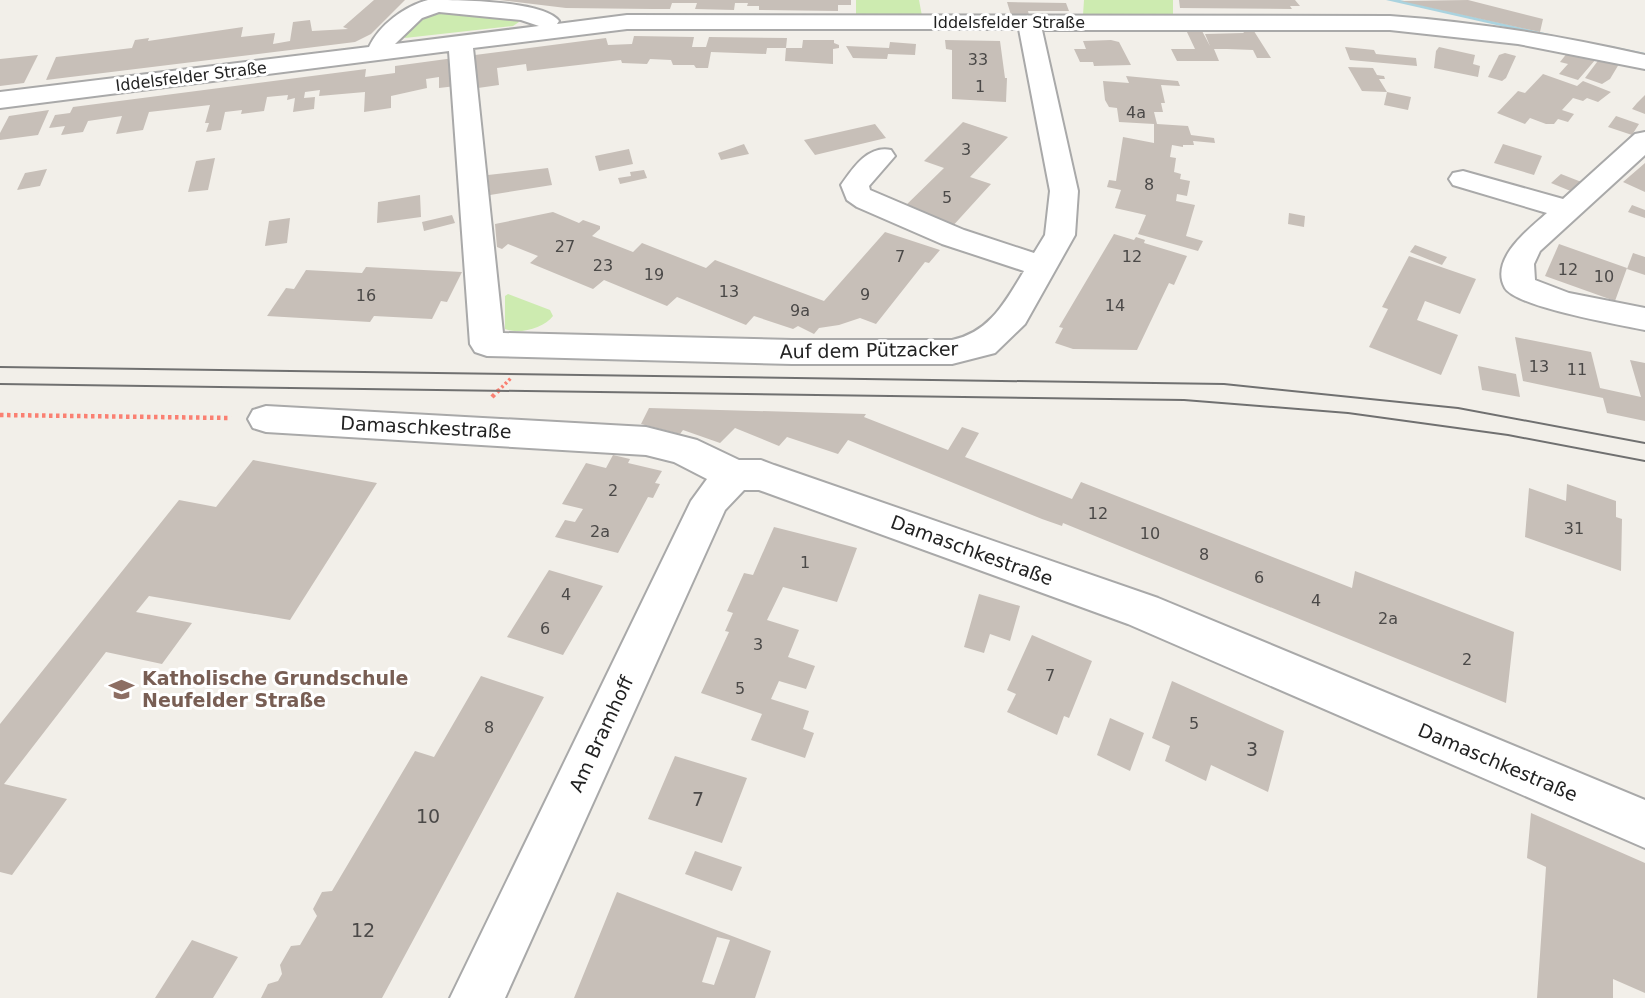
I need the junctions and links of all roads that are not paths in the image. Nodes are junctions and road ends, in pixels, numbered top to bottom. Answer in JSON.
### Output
{"nodes":[{"id":1,"x":1029,"y":22,"type":"junction"},
{"id":2,"x":569,"y":29,"type":"junction"},
{"id":3,"x":460,"y":42,"type":"junction"},
{"id":4,"x":381,"y":52,"type":"junction"},
{"id":5,"x":1645,"y":62,"type":"edge"},
{"id":6,"x":0,"y":100,"type":"edge"},
{"id":7,"x":1641,"y":145,"type":"edge"},
{"id":8,"x":881,"y":156,"type":"dead end"},
{"id":9,"x":1463,"y":179,"type":"dead end"},
{"id":10,"x":1569,"y":210,"type":"junction"},
{"id":11,"x":1042,"y":266,"type":"junction"},
{"id":12,"x":1645,"y":319,"type":"edge"},
{"id":13,"x":266,"y":419,"type":"road end"},
{"id":14,"x":734,"y":475,"type":"junction"},
{"id":15,"x":1645,"y":824,"type":"edge"},
{"id":16,"x":477,"y":998,"type":"edge"}],
"edges":[{"from":1,"to":2,"type":"street","name":"Iddelsfelder Straße"},
{"from":1,"to":5,"type":"street","name":"Iddelsfelder Straße"},
{"from":1,"to":11,"type":"street","name":"Auf dem Pützacker"},
{"from":2,"to":3,"type":"street","name":"Iddelsfelder Straße"},
{"from":2,"to":4,"type":"street","name":"Iddelsfelder Straße"},
{"from":3,"to":4,"type":"street","name":"Iddelsfelder Straße"},
{"from":3,"to":11,"type":"street","name":"Auf dem Pützacker"},
{"from":4,"to":6,"type":"street","name":"Iddelsfelder Straße"},
{"from":7,"to":10,"type":"street"},
{"from":8,"to":11,"type":"street"},
{"from":9,"to":10,"type":"street"},
{"from":10,"to":12,"type":"street"},
{"from":13,"to":14,"type":"street","name":"Damaschkestraße"},
{"from":14,"to":15,"type":"street","name":"Damaschkestraße"},
{"from":14,"to":16,"type":"street","name":"Am Bramhoff"}]}
